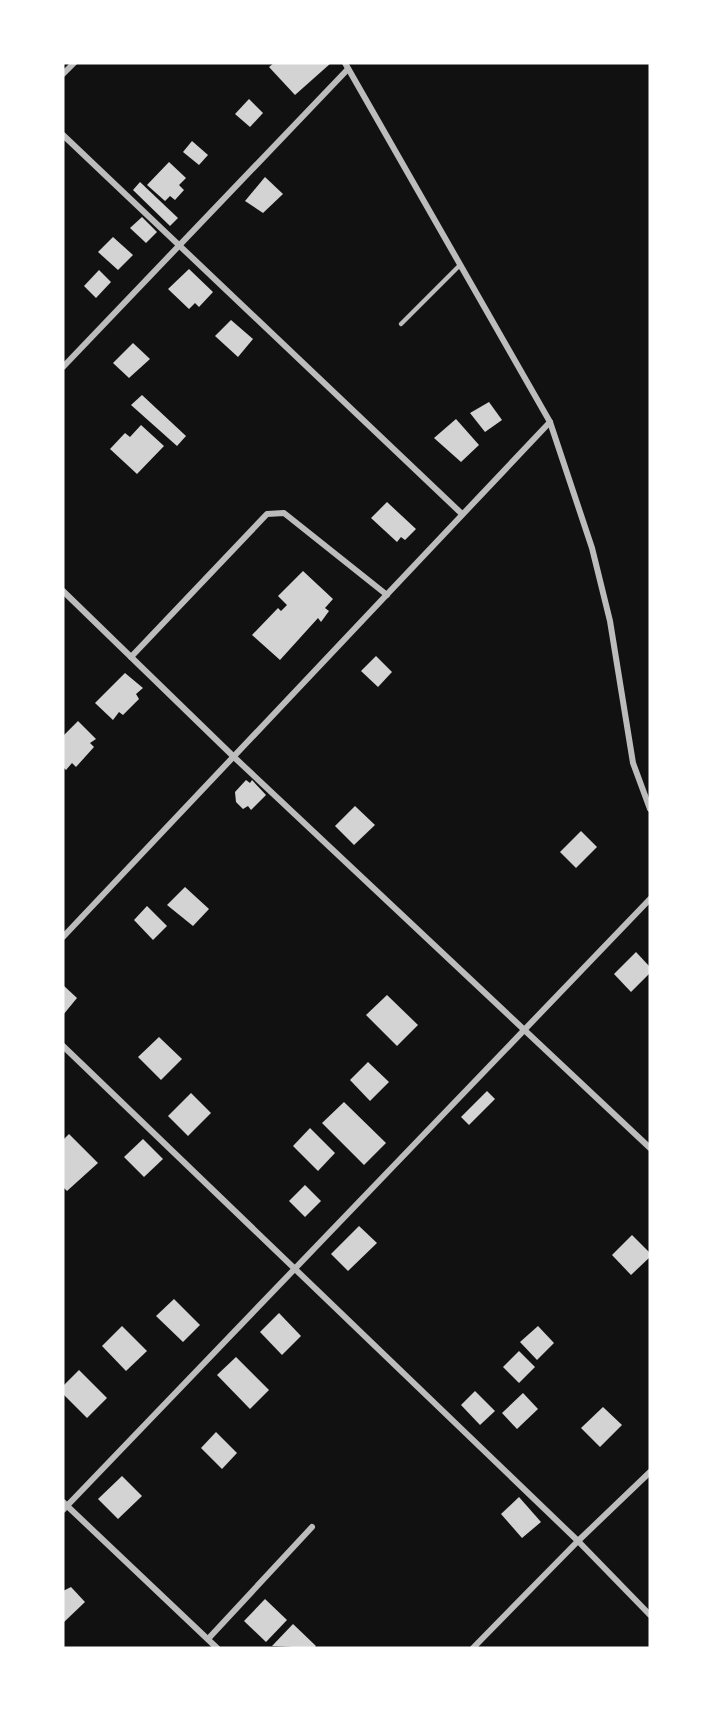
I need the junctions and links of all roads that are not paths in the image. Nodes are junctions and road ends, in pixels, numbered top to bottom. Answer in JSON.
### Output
{"nodes":[{"id":1,"x":74,"y":63,"type":"edge"},
{"id":2,"x":347,"y":66,"type":"edge"},
{"id":3,"x":63,"y":74,"type":"edge"},
{"id":4,"x":63,"y":135,"type":"edge"},
{"id":5,"x":180,"y":246,"type":"junction"},
{"id":6,"x":460,"y":265,"type":"junction"},
{"id":7,"x":401,"y":324,"type":"dead end"},
{"id":8,"x":63,"y":367,"type":"edge"},
{"id":9,"x":550,"y":422,"type":"junction"},
{"id":10,"x":462,"y":514,"type":"junction"},
{"id":11,"x":63,"y":591,"type":"edge"},
{"id":12,"x":387,"y":595,"type":"junction"},
{"id":13,"x":130,"y":657,"type":"junction"},
{"id":14,"x":235,"y":758,"type":"junction"},
{"id":15,"x":650,"y":809,"type":"edge"},
{"id":16,"x":650,"y":898,"type":"edge"},
{"id":17,"x":63,"y":938,"type":"edge"},
{"id":18,"x":524,"y":1030,"type":"junction"},
{"id":19,"x":63,"y":1046,"type":"edge"},
{"id":20,"x":650,"y":1148,"type":"edge"},
{"id":21,"x":296,"y":1268,"type":"junction"},
{"id":22,"x":650,"y":1472,"type":"edge"},
{"id":23,"x":64,"y":1506,"type":"edge"},
{"id":24,"x":312,"y":1527,"type":"dead end"},
{"id":25,"x":578,"y":1541,"type":"junction"},
{"id":26,"x":650,"y":1614,"type":"edge"},
{"id":27,"x":208,"y":1639,"type":"junction"},
{"id":28,"x":217,"y":1648,"type":"edge"},
{"id":29,"x":473,"y":1648,"type":"edge"}],
"edges":[{"from":1,"to":3,"type":"street"},
{"from":2,"to":5,"type":"street"},
{"from":2,"to":6,"type":"street"},
{"from":4,"to":5,"type":"street"},
{"from":5,"to":8,"type":"street"},
{"from":5,"to":10,"type":"street"},
{"from":6,"to":7,"type":"lane"},
{"from":6,"to":9,"type":"street"},
{"from":9,"to":10,"type":"street"},
{"from":9,"to":15,"type":"street"},
{"from":10,"to":12,"type":"street"},
{"from":11,"to":13,"type":"street"},
{"from":12,"to":13,"type":"street"},
{"from":12,"to":14,"type":"street"},
{"from":13,"to":14,"type":"street"},
{"from":14,"to":17,"type":"street"},
{"from":14,"to":18,"type":"street"},
{"from":16,"to":18,"type":"street"},
{"from":18,"to":20,"type":"street"},
{"from":18,"to":21,"type":"street"},
{"from":19,"to":21,"type":"street"},
{"from":21,"to":23,"type":"street"},
{"from":21,"to":25,"type":"street"},
{"from":22,"to":25,"type":"street"},
{"from":23,"to":27,"type":"street"},
{"from":24,"to":27,"type":"street"},
{"from":25,"to":26,"type":"street"},
{"from":25,"to":29,"type":"street"},
{"from":27,"to":28,"type":"street"}]}
